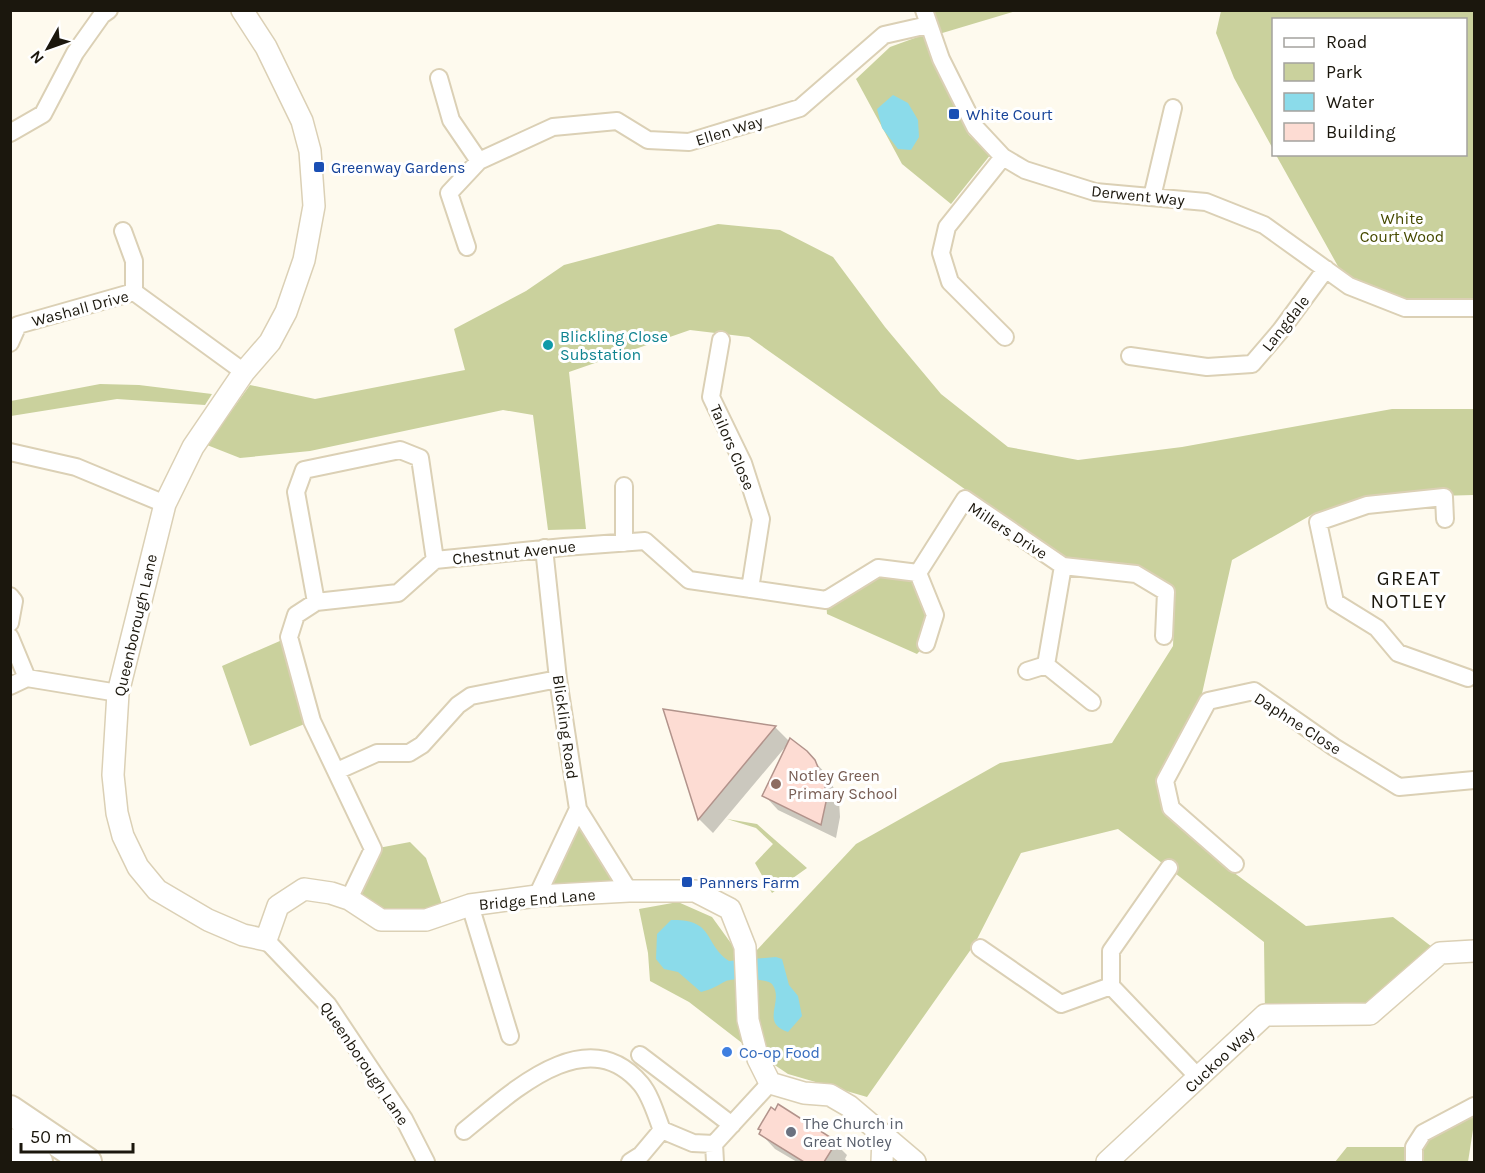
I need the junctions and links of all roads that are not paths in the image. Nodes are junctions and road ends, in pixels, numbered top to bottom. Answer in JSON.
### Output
{"nodes":[{"id":1,"x":242,"y":10,"type":"edge"},
{"id":2,"x":103,"y":12,"type":"edge"},
{"id":3,"x":926,"y":18,"type":"edge"},
{"id":4,"x":439,"y":78,"type":"dead end"},
{"id":5,"x":1173,"y":108,"type":"dead end"},
{"id":6,"x":10,"y":133,"type":"edge"},
{"id":7,"x":1003,"y":157,"type":"junction"},
{"id":8,"x":479,"y":161,"type":"junction"},
{"id":9,"x":1152,"y":197,"type":"junction"},
{"id":10,"x":123,"y":231,"type":"dead end"},
{"id":11,"x":467,"y":247,"type":"dead end"},
{"id":12,"x":1326,"y":269,"type":"junction"},
{"id":13,"x":134,"y":292,"type":"junction"},
{"id":14,"x":1474,"y":308,"type":"edge"},
{"id":15,"x":14,"y":322,"type":"edge"},
{"id":16,"x":1005,"y":338,"type":"dead end"},
{"id":17,"x":721,"y":340,"type":"dead end"},
{"id":18,"x":10,"y":343,"type":"edge"},
{"id":19,"x":1130,"y":356,"type":"dead end"},
{"id":20,"x":244,"y":372,"type":"junction"},
{"id":21,"x":10,"y":452,"type":"edge"},
{"id":22,"x":624,"y":486,"type":"dead end"},
{"id":23,"x":165,"y":504,"type":"junction"},
{"id":24,"x":1445,"y":519,"type":"dead end"},
{"id":25,"x":624,"y":543,"type":"junction"},
{"id":26,"x":544,"y":548,"type":"junction"},
{"id":27,"x":435,"y":560,"type":"junction"},
{"id":28,"x":1063,"y":566,"type":"junction"},
{"id":29,"x":918,"y":573,"type":"junction"},
{"id":30,"x":750,"y":589,"type":"junction"},
{"id":31,"x":10,"y":596,"type":"edge"},
{"id":32,"x":316,"y":602,"type":"junction"},
{"id":33,"x":10,"y":623,"type":"edge"},
{"id":34,"x":1164,"y":636,"type":"dead end"},
{"id":35,"x":10,"y":637,"type":"edge"},
{"id":36,"x":926,"y":645,"type":"dead end"},
{"id":37,"x":1046,"y":664,"type":"junction"},
{"id":38,"x":1027,"y":671,"type":"dead end"},
{"id":39,"x":27,"y":678,"type":"junction"},
{"id":40,"x":558,"y":679,"type":"junction"},
{"id":41,"x":1472,"y":681,"type":"edge"},
{"id":42,"x":10,"y":686,"type":"edge"},
{"id":43,"x":118,"y":693,"type":"junction"},
{"id":44,"x":1092,"y":702,"type":"dead end"},
{"id":45,"x":337,"y":771,"type":"junction"},
{"id":46,"x":1474,"y":780,"type":"edge"},
{"id":47,"x":578,"y":809,"type":"junction"},
{"id":48,"x":1235,"y":864,"type":"dead end"},
{"id":49,"x":1169,"y":868,"type":"dead end"},
{"id":50,"x":629,"y":891,"type":"junction"},
{"id":51,"x":537,"y":896,"type":"junction"},
{"id":52,"x":349,"y":899,"type":"junction"},
{"id":53,"x":470,"y":905,"type":"junction"},
{"id":54,"x":266,"y":940,"type":"junction"},
{"id":55,"x":980,"y":948,"type":"dead end"},
{"id":56,"x":1474,"y":951,"type":"edge"},
{"id":57,"x":1111,"y":986,"type":"junction"},
{"id":58,"x":516,"y":1041,"type":"dead end"},
{"id":59,"x":640,"y":1055,"type":"dead end"},
{"id":60,"x":1199,"y":1078,"type":"junction"},
{"id":61,"x":770,"y":1083,"type":"junction"},
{"id":62,"x":1474,"y":1106,"type":"edge"},
{"id":63,"x":10,"y":1110,"type":"edge"},
{"id":64,"x":732,"y":1125,"type":"junction"},
{"id":65,"x":662,"y":1130,"type":"junction"},
{"id":66,"x":464,"y":1131,"type":"dead end"},
{"id":67,"x":883,"y":1137,"type":"junction"},
{"id":68,"x":10,"y":1143,"type":"edge"},
{"id":69,"x":714,"y":1144,"type":"junction"},
{"id":70,"x":38,"y":1162,"type":"edge"},
{"id":71,"x":87,"y":1162,"type":"edge"},
{"id":72,"x":426,"y":1162,"type":"edge"},
{"id":73,"x":630,"y":1162,"type":"edge"},
{"id":74,"x":715,"y":1162,"type":"edge"},
{"id":75,"x":882,"y":1162,"type":"edge"},
{"id":76,"x":915,"y":1162,"type":"edge"},
{"id":77,"x":1107,"y":1162,"type":"edge"},
{"id":78,"x":1414,"y":1162,"type":"edge"}],
"edges":[{"from":1,"to":20,"type":"street","name":"Queenborough Lane"},
{"from":2,"to":6,"type":"street"},
{"from":3,"to":7,"type":"street","name":"Derwent Way"},
{"from":3,"to":8,"type":"street","name":"Ellen Way"},
{"from":4,"to":8,"type":"street"},
{"from":5,"to":9,"type":"street"},
{"from":7,"to":9,"type":"street","name":"Derwent Way"},
{"from":7,"to":16,"type":"street"},
{"from":8,"to":11,"type":"street","name":"Ellen Way"},
{"from":9,"to":12,"type":"street","name":"Derwent Way"},
{"from":10,"to":13,"type":"street"},
{"from":12,"to":14,"type":"street","name":"Derwent Way"},
{"from":12,"to":19,"type":"street","name":"Langdale"},
{"from":13,"to":15,"type":"street","name":"Washall Drive"},
{"from":13,"to":20,"type":"street","name":"Washall Drive"},
{"from":15,"to":18,"type":"street","name":"Washall Drive"},
{"from":17,"to":30,"type":"street","name":"Tailors Close"},
{"from":20,"to":23,"type":"street","name":"Queenborough Lane"},
{"from":21,"to":23,"type":"street"},
{"from":22,"to":25,"type":"street"},
{"from":23,"to":43,"type":"street","name":"Queenborough Lane"},
{"from":24,"to":41,"type":"street"},
{"from":25,"to":26,"type":"street","name":"Chestnut Avenue"},
{"from":25,"to":30,"type":"street","name":"Chestnut Avenue"},
{"from":26,"to":27,"type":"street","name":"Chestnut Avenue"},
{"from":26,"to":40,"type":"street","name":"Blickling Road"},
{"from":27,"to":32,"type":"street","name":"Chestnut Avenue"},
{"from":27,"to":32,"type":"street"},
{"from":28,"to":29,"type":"street","name":"Millers Drive"},
{"from":28,"to":34,"type":"street","name":"Millers Drive"},
{"from":28,"to":37,"type":"street","name":"Millers Drive"},
{"from":29,"to":30,"type":"street","name":"Chestnut Avenue"},
{"from":29,"to":36,"type":"street"},
{"from":31,"to":33,"type":"street"},
{"from":32,"to":45,"type":"street"},
{"from":35,"to":39,"type":"street"},
{"from":37,"to":38,"type":"street"},
{"from":37,"to":44,"type":"street"},
{"from":39,"to":42,"type":"street"},
{"from":39,"to":43,"type":"street"},
{"from":40,"to":45,"type":"street"},
{"from":40,"to":47,"type":"street","name":"Blickling Road"},
{"from":43,"to":54,"type":"street","name":"Queenborough Lane"},
{"from":45,"to":52,"type":"street"},
{"from":46,"to":48,"type":"street","name":"Daphne Close"},
{"from":47,"to":50,"type":"street","name":"Blickling Road"},
{"from":47,"to":51,"type":"street"},
{"from":49,"to":57,"type":"street"},
{"from":50,"to":51,"type":"street","name":"Bridge End Lane"},
{"from":50,"to":61,"type":"street","name":"Bridge End Lane"},
{"from":51,"to":53,"type":"street","name":"Bridge End Lane"},
{"from":52,"to":53,"type":"street","name":"Bridge End Lane"},
{"from":52,"to":54,"type":"street","name":"Bridge End Lane"},
{"from":53,"to":58,"type":"street"},
{"from":54,"to":72,"type":"street","name":"Queenborough Lane"},
{"from":55,"to":57,"type":"street"},
{"from":56,"to":60,"type":"street","name":"Cuckoo Way"},
{"from":57,"to":60,"type":"street"},
{"from":59,"to":64,"type":"street"},
{"from":60,"to":77,"type":"street","name":"Cuckoo Way"},
{"from":61,"to":64,"type":"street"},
{"from":61,"to":67,"type":"street"},
{"from":62,"to":78,"type":"street"},
{"from":63,"to":71,"type":"highway"},
{"from":64,"to":69,"type":"street"},
{"from":65,"to":66,"type":"street"},
{"from":65,"to":69,"type":"street"},
{"from":65,"to":73,"type":"street"},
{"from":67,"to":75,"type":"street"},
{"from":67,"to":76,"type":"street"},
{"from":68,"to":70,"type":"highway"},
{"from":69,"to":74,"type":"street"}]}
